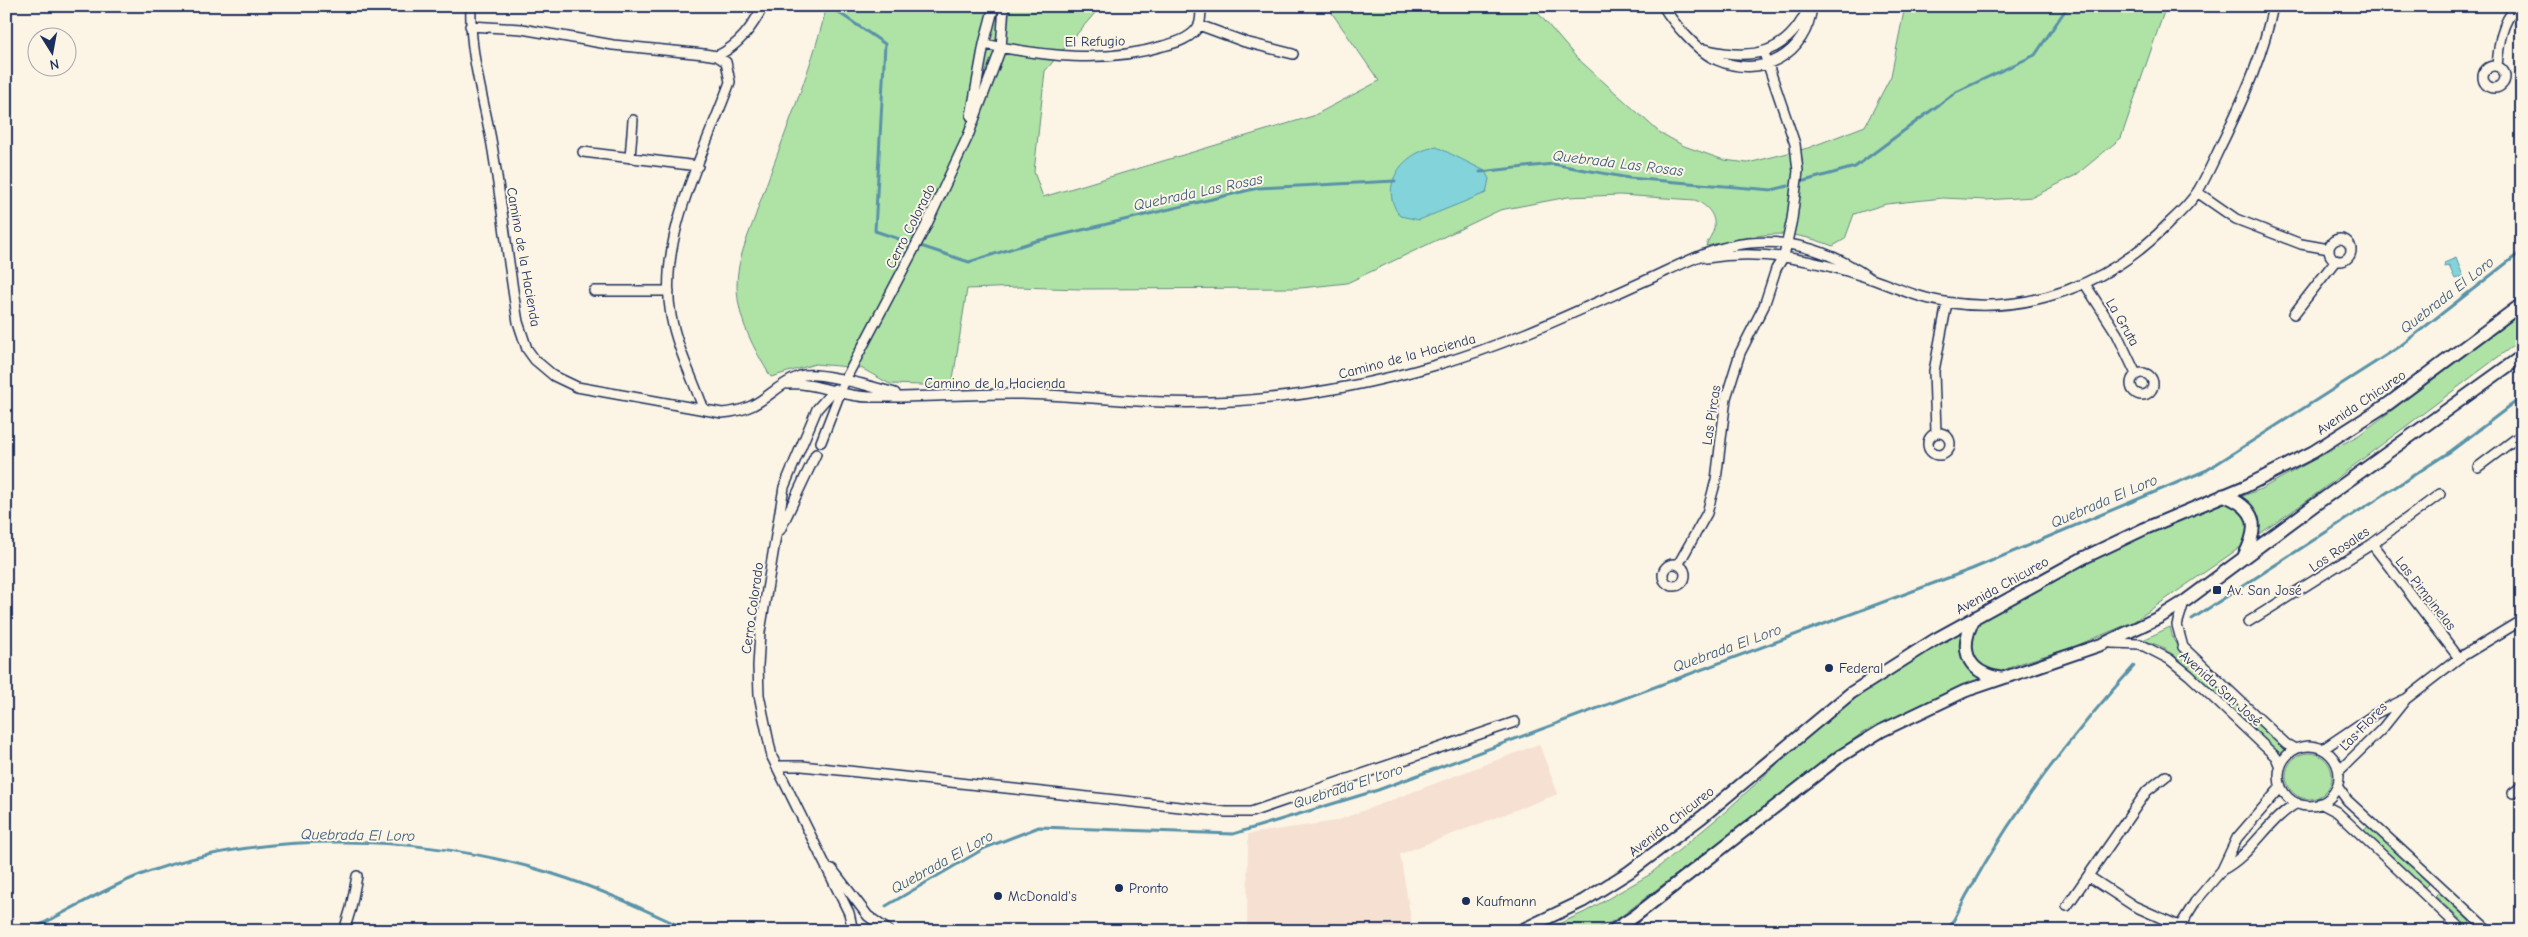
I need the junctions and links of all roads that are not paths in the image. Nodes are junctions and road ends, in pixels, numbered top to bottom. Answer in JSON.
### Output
{"nodes":[{"id":1,"x":471,"y":6,"type":"edge"},
{"id":2,"x":763,"y":6,"type":"edge"},
{"id":3,"x":994,"y":6,"type":"edge"},
{"id":4,"x":1004,"y":6,"type":"edge"},
{"id":5,"x":1201,"y":6,"type":"edge"},
{"id":6,"x":1664,"y":6,"type":"edge"},
{"id":7,"x":1811,"y":6,"type":"edge"},
{"id":8,"x":2273,"y":6,"type":"edge"},
{"id":9,"x":2517,"y":6,"type":"edge"},
{"id":10,"x":1199,"y":25,"type":"junction"},
{"id":11,"x":470,"y":26,"type":"junction"},
{"id":12,"x":984,"y":44,"type":"junction"},
{"id":13,"x":1699,"y":47,"type":"junction"},
{"id":14,"x":1001,"y":48,"type":"junction"},
{"id":15,"x":1764,"y":53,"type":"junction"},
{"id":16,"x":1293,"y":54,"type":"dead end"},
{"id":17,"x":717,"y":56,"type":"junction"},
{"id":18,"x":1769,"y":65,"type":"junction"},
{"id":19,"x":2497,"y":66,"type":"dead end"},
{"id":20,"x":634,"y":120,"type":"dead end"},
{"id":21,"x":968,"y":136,"type":"junction"},
{"id":22,"x":583,"y":152,"type":"dead end"},
{"id":23,"x":630,"y":158,"type":"junction"},
{"id":24,"x":698,"y":166,"type":"junction"},
{"id":25,"x":2197,"y":192,"type":"junction"},
{"id":26,"x":1788,"y":243,"type":"junction"},
{"id":27,"x":2329,"y":249,"type":"junction"},
{"id":28,"x":1784,"y":256,"type":"junction"},
{"id":29,"x":1694,"y":259,"type":"junction"},
{"id":30,"x":2336,"y":260,"type":"junction"},
{"id":31,"x":1872,"y":279,"type":"junction"},
{"id":32,"x":2085,"y":284,"type":"junction"},
{"id":33,"x":669,"y":291,"type":"junction"},
{"id":34,"x":594,"y":292,"type":"dead end"},
{"id":35,"x":1947,"y":303,"type":"junction"},
{"id":36,"x":2522,"y":304,"type":"edge"},
{"id":37,"x":2294,"y":314,"type":"dead end"},
{"id":38,"x":2522,"y":356,"type":"edge"},
{"id":39,"x":2136,"y":374,"type":"dead end"},
{"id":40,"x":845,"y":380,"type":"junction"},
{"id":41,"x":788,"y":384,"type":"junction"},
{"id":42,"x":836,"y":392,"type":"junction"},
{"id":43,"x":901,"y":396,"type":"junction"},
{"id":44,"x":704,"y":410,"type":"junction"},
{"id":45,"x":1936,"y":433,"type":"dead end"},
{"id":46,"x":2521,"y":437,"type":"edge"},
{"id":47,"x":820,"y":442,"type":"dead end"},
{"id":48,"x":816,"y":454,"type":"dead end"},
{"id":49,"x":794,"y":461,"type":"junction"},
{"id":50,"x":811,"y":466,"type":"junction"},
{"id":51,"x":2478,"y":466,"type":"dead end"},
{"id":52,"x":2440,"y":494,"type":"dead end"},
{"id":53,"x":2223,"y":495,"type":"junction"},
{"id":54,"x":776,"y":537,"type":"junction"},
{"id":55,"x":2372,"y":544,"type":"junction"},
{"id":56,"x":2242,"y":560,"type":"junction"},
{"id":57,"x":1678,"y":565,"type":"dead end"},
{"id":58,"x":2184,"y":602,"type":"junction"},
{"id":59,"x":1975,"y":617,"type":"junction"},
{"id":60,"x":2522,"y":620,"type":"edge"},
{"id":61,"x":2248,"y":622,"type":"dead end"},
{"id":62,"x":2103,"y":644,"type":"junction"},
{"id":63,"x":2459,"y":658,"type":"junction"},
{"id":64,"x":2000,"y":678,"type":"junction"},
{"id":65,"x":2406,"y":699,"type":"junction"},
{"id":66,"x":1515,"y":722,"type":"dead end"},
{"id":67,"x":2295,"y":749,"type":"junction"},
{"id":68,"x":2323,"y":749,"type":"junction"},
{"id":69,"x":776,"y":766,"type":"junction"},
{"id":70,"x":2280,"y":767,"type":"junction"},
{"id":71,"x":2338,"y":771,"type":"junction"},
{"id":72,"x":2166,"y":776,"type":"dead end"},
{"id":73,"x":2337,"y":786,"type":"junction"},
{"id":74,"x":2522,"y":786,"type":"edge"},
{"id":75,"x":2281,"y":787,"type":"junction"},
{"id":76,"x":2513,"y":793,"type":"dead end"},
{"id":77,"x":2297,"y":803,"type":"junction"},
{"id":78,"x":2320,"y":803,"type":"junction"},
{"id":79,"x":819,"y":852,"type":"junction"},
{"id":80,"x":2222,"y":870,"type":"junction"},
{"id":81,"x":357,"y":876,"type":"dead end"},
{"id":82,"x":2088,"y":876,"type":"junction"},
{"id":83,"x":2067,"y":906,"type":"dead end"},
{"id":84,"x":2178,"y":928,"type":"edge"},
{"id":85,"x":344,"y":931,"type":"edge"},
{"id":86,"x":853,"y":931,"type":"edge"},
{"id":87,"x":889,"y":931,"type":"edge"},
{"id":88,"x":1520,"y":931,"type":"edge"},
{"id":89,"x":1612,"y":931,"type":"edge"},
{"id":90,"x":2463,"y":931,"type":"edge"},
{"id":91,"x":2489,"y":931,"type":"edge"}],
"edges":[{"from":1,"to":11,"type":"street","name":"Camino de la Hacienda"},
{"from":2,"to":17,"type":"street"},
{"from":3,"to":12,"type":"street","name":"Cerro Colorado"},
{"from":4,"to":14,"type":"street","name":"Cerro Colorado"},
{"from":5,"to":10,"type":"street"},
{"from":6,"to":13,"type":"street"},
{"from":7,"to":15,"type":"street"},
{"from":7,"to":18,"type":"street"},
{"from":8,"to":25,"type":"street","name":"Camino de la Hacienda"},
{"from":9,"to":19,"type":"street"},
{"from":10,"to":14,"type":"street","name":"El Refugio"},
{"from":10,"to":16,"type":"street"},
{"from":11,"to":17,"type":"street"},
{"from":11,"to":44,"type":"street","name":"Camino de la Hacienda"},
{"from":12,"to":14,"type":"street","name":"El Refugio"},
{"from":12,"to":21,"type":"street","name":"Cerro Colorado"},
{"from":13,"to":15,"type":"street"},
{"from":13,"to":18,"type":"street"},
{"from":14,"to":21,"type":"street","name":"Cerro Colorado"},
{"from":15,"to":18,"type":"street","name":"Las Pircas"},
{"from":17,"to":24,"type":"street"},
{"from":18,"to":26,"type":"street","name":"Las Pircas"},
{"from":20,"to":23,"type":"street"},
{"from":21,"to":40,"type":"street","name":"Cerro Colorado"},
{"from":22,"to":23,"type":"street"},
{"from":23,"to":24,"type":"street"},
{"from":24,"to":33,"type":"street"},
{"from":25,"to":27,"type":"street"},
{"from":25,"to":32,"type":"street","name":"Camino de la Hacienda"},
{"from":26,"to":28,"type":"street","name":"Las Pircas"},
{"from":26,"to":29,"type":"street","name":"Camino de la Hacienda"},
{"from":26,"to":31,"type":"street","name":"Camino de la Hacienda"},
{"from":27,"to":30,"type":"street"},
{"from":27,"to":30,"type":"street"},
{"from":28,"to":29,"type":"street","name":"Camino de la Hacienda"},
{"from":28,"to":31,"type":"street","name":"Camino de la Hacienda"},
{"from":28,"to":57,"type":"street","name":"Las Pircas"},
{"from":29,"to":43,"type":"street","name":"Camino de la Hacienda"},
{"from":30,"to":37,"type":"street"},
{"from":31,"to":35,"type":"street","name":"Camino de la Hacienda"},
{"from":32,"to":35,"type":"street","name":"Camino de la Hacienda"},
{"from":32,"to":39,"type":"street","name":"La Gruta"},
{"from":33,"to":34,"type":"street"},
{"from":33,"to":44,"type":"street"},
{"from":35,"to":45,"type":"street"},
{"from":36,"to":53,"type":"main road","name":"Avenida Chicureo"},
{"from":38,"to":56,"type":"main road"},
{"from":40,"to":41,"type":"street","name":"Camino de la Hacienda"},
{"from":40,"to":42,"type":"street","name":"Cerro Colorado"},
{"from":40,"to":43,"type":"street","name":"Camino de la Hacienda"},
{"from":41,"to":42,"type":"street","name":"Camino de la Hacienda"},
{"from":41,"to":44,"type":"street","name":"Camino de la Hacienda"},
{"from":42,"to":43,"type":"street","name":"Camino de la Hacienda"},
{"from":42,"to":47,"type":"street","name":"Cerro Colorado"},
{"from":42,"to":49,"type":"street","name":"Cerro Colorado"},
{"from":46,"to":51,"type":"street"},
{"from":48,"to":50,"type":"street","name":"Cerro Colorado"},
{"from":49,"to":50,"type":"street"},
{"from":49,"to":54,"type":"street","name":"Cerro Colorado"},
{"from":50,"to":54,"type":"street","name":"Cerro Colorado"},
{"from":52,"to":55,"type":"street","name":"Los Rosales"},
{"from":53,"to":56,"type":"main road"},
{"from":53,"to":59,"type":"main road","name":"Avenida Chicureo"},
{"from":54,"to":69,"type":"street","name":"Cerro Colorado"},
{"from":55,"to":61,"type":"street","name":"Los Rosales"},
{"from":55,"to":63,"type":"street","name":"Las Pimpinelas"},
{"from":56,"to":58,"type":"main road"},
{"from":58,"to":62,"type":"main road"},
{"from":58,"to":67,"type":"street","name":"Avenida San José"},
{"from":59,"to":64,"type":"main road"},
{"from":59,"to":88,"type":"main road","name":"Avenida Chicureo"},
{"from":60,"to":63,"type":"street","name":"Las Flores"},
{"from":62,"to":64,"type":"main road"},
{"from":62,"to":70,"type":"street","name":"Avenida San José"},
{"from":63,"to":65,"type":"street","name":"Las Flores"},
{"from":64,"to":89,"type":"main road"},
{"from":65,"to":68,"type":"street","name":"Las Flores"},
{"from":65,"to":71,"type":"street","name":"Las Flores"},
{"from":66,"to":69,"type":"street"},
{"from":67,"to":68,"type":"street"},
{"from":67,"to":70,"type":"street"},
{"from":68,"to":71,"type":"street"},
{"from":69,"to":79,"type":"street","name":"Cerro Colorado"},
{"from":70,"to":75,"type":"street"},
{"from":71,"to":73,"type":"street"},
{"from":72,"to":82,"type":"street"},
{"from":73,"to":78,"type":"street"},
{"from":73,"to":91,"type":"street"},
{"from":74,"to":76,"type":"street"},
{"from":75,"to":77,"type":"street"},
{"from":75,"to":80,"type":"street"},
{"from":77,"to":78,"type":"street"},
{"from":77,"to":80,"type":"street"},
{"from":78,"to":90,"type":"street"},
{"from":79,"to":86,"type":"street","name":"Cerro Colorado"},
{"from":79,"to":87,"type":"street","name":"Cerro Colorado"},
{"from":80,"to":84,"type":"street"},
{"from":81,"to":85,"type":"street"},
{"from":82,"to":83,"type":"street"},
{"from":82,"to":84,"type":"street"}]}
